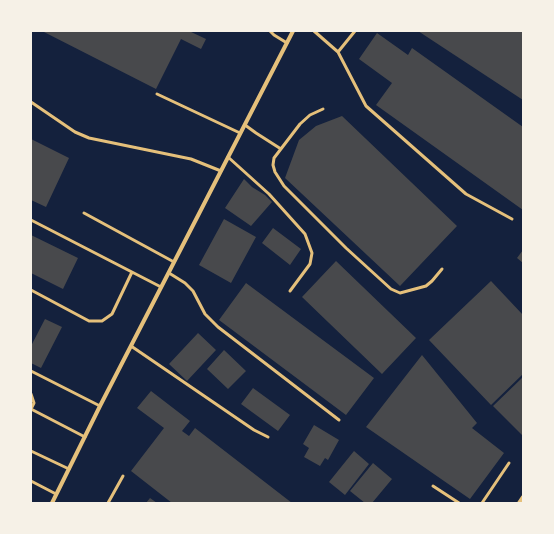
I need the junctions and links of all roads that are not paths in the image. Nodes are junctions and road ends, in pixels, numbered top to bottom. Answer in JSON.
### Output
{"nodes":[{"id":1,"x":270,"y":31,"type":"edge"},
{"id":2,"x":293,"y":31,"type":"edge"},
{"id":3,"x":314,"y":31,"type":"edge"},
{"id":4,"x":355,"y":31,"type":"edge"},
{"id":5,"x":287,"y":43,"type":"junction"},
{"id":6,"x":338,"y":52,"type":"junction"},
{"id":7,"x":157,"y":94,"type":"dead end"},
{"id":8,"x":31,"y":102,"type":"edge"},
{"id":9,"x":323,"y":109,"type":"dead end"},
{"id":10,"x":245,"y":125,"type":"junction"},
{"id":11,"x":240,"y":133,"type":"junction"},
{"id":12,"x":281,"y":149,"type":"junction"},
{"id":13,"x":228,"y":157,"type":"junction"},
{"id":14,"x":221,"y":171,"type":"junction"},
{"id":15,"x":84,"y":213,"type":"dead end"},
{"id":16,"x":512,"y":219,"type":"dead end"},
{"id":17,"x":31,"y":220,"type":"edge"},
{"id":18,"x":174,"y":262,"type":"junction"},
{"id":19,"x":442,"y":269,"type":"dead end"},
{"id":20,"x":132,"y":272,"type":"junction"},
{"id":21,"x":169,"y":273,"type":"junction"},
{"id":22,"x":161,"y":287,"type":"junction"},
{"id":23,"x":31,"y":290,"type":"edge"},
{"id":24,"x":290,"y":291,"type":"dead end"},
{"id":25,"x":131,"y":346,"type":"junction"},
{"id":26,"x":31,"y":371,"type":"edge"},
{"id":27,"x":31,"y":394,"type":"edge"},
{"id":28,"x":100,"y":406,"type":"junction"},
{"id":29,"x":31,"y":409,"type":"edge"},
{"id":30,"x":340,"y":420,"type":"dead end"},
{"id":31,"x":85,"y":437,"type":"junction"},
{"id":32,"x":268,"y":437,"type":"dead end"},
{"id":33,"x":31,"y":451,"type":"edge"},
{"id":34,"x":509,"y":463,"type":"dead end"},
{"id":35,"x":69,"y":469,"type":"junction"},
{"id":36,"x":123,"y":476,"type":"dead end"},
{"id":37,"x":31,"y":481,"type":"edge"},
{"id":38,"x":433,"y":486,"type":"dead end"},
{"id":39,"x":56,"y":494,"type":"junction"},
{"id":40,"x":523,"y":497,"type":"edge"},
{"id":41,"x":52,"y":503,"type":"edge"},
{"id":42,"x":108,"y":503,"type":"edge"},
{"id":43,"x":459,"y":503,"type":"edge"},
{"id":44,"x":482,"y":503,"type":"edge"},
{"id":45,"x":518,"y":503,"type":"edge"}],
"edges":[{"from":1,"to":5,"type":"lane"},
{"from":2,"to":5,"type":"street"},
{"from":3,"to":6,"type":"lane"},
{"from":4,"to":6,"type":"lane"},
{"from":5,"to":10,"type":"street"},
{"from":6,"to":16,"type":"lane"},
{"from":7,"to":11,"type":"lane"},
{"from":8,"to":14,"type":"lane"},
{"from":9,"to":12,"type":"lane"},
{"from":10,"to":11,"type":"street"},
{"from":10,"to":12,"type":"lane"},
{"from":11,"to":13,"type":"street"},
{"from":12,"to":19,"type":"lane"},
{"from":13,"to":14,"type":"street"},
{"from":13,"to":24,"type":"lane"},
{"from":14,"to":18,"type":"street"},
{"from":15,"to":18,"type":"lane"},
{"from":17,"to":20,"type":"lane"},
{"from":18,"to":21,"type":"street"},
{"from":20,"to":22,"type":"lane"},
{"from":20,"to":23,"type":"lane"},
{"from":21,"to":22,"type":"street"},
{"from":21,"to":30,"type":"lane"},
{"from":22,"to":25,"type":"street"},
{"from":25,"to":28,"type":"street"},
{"from":25,"to":32,"type":"lane"},
{"from":26,"to":28,"type":"lane"},
{"from":27,"to":29,"type":"lane"},
{"from":28,"to":31,"type":"street"},
{"from":29,"to":31,"type":"lane"},
{"from":31,"to":35,"type":"street"},
{"from":33,"to":35,"type":"lane"},
{"from":34,"to":44,"type":"lane"},
{"from":35,"to":39,"type":"street"},
{"from":36,"to":42,"type":"lane"},
{"from":37,"to":39,"type":"lane"},
{"from":38,"to":43,"type":"lane"},
{"from":39,"to":41,"type":"street"},
{"from":40,"to":45,"type":"street"}]}
